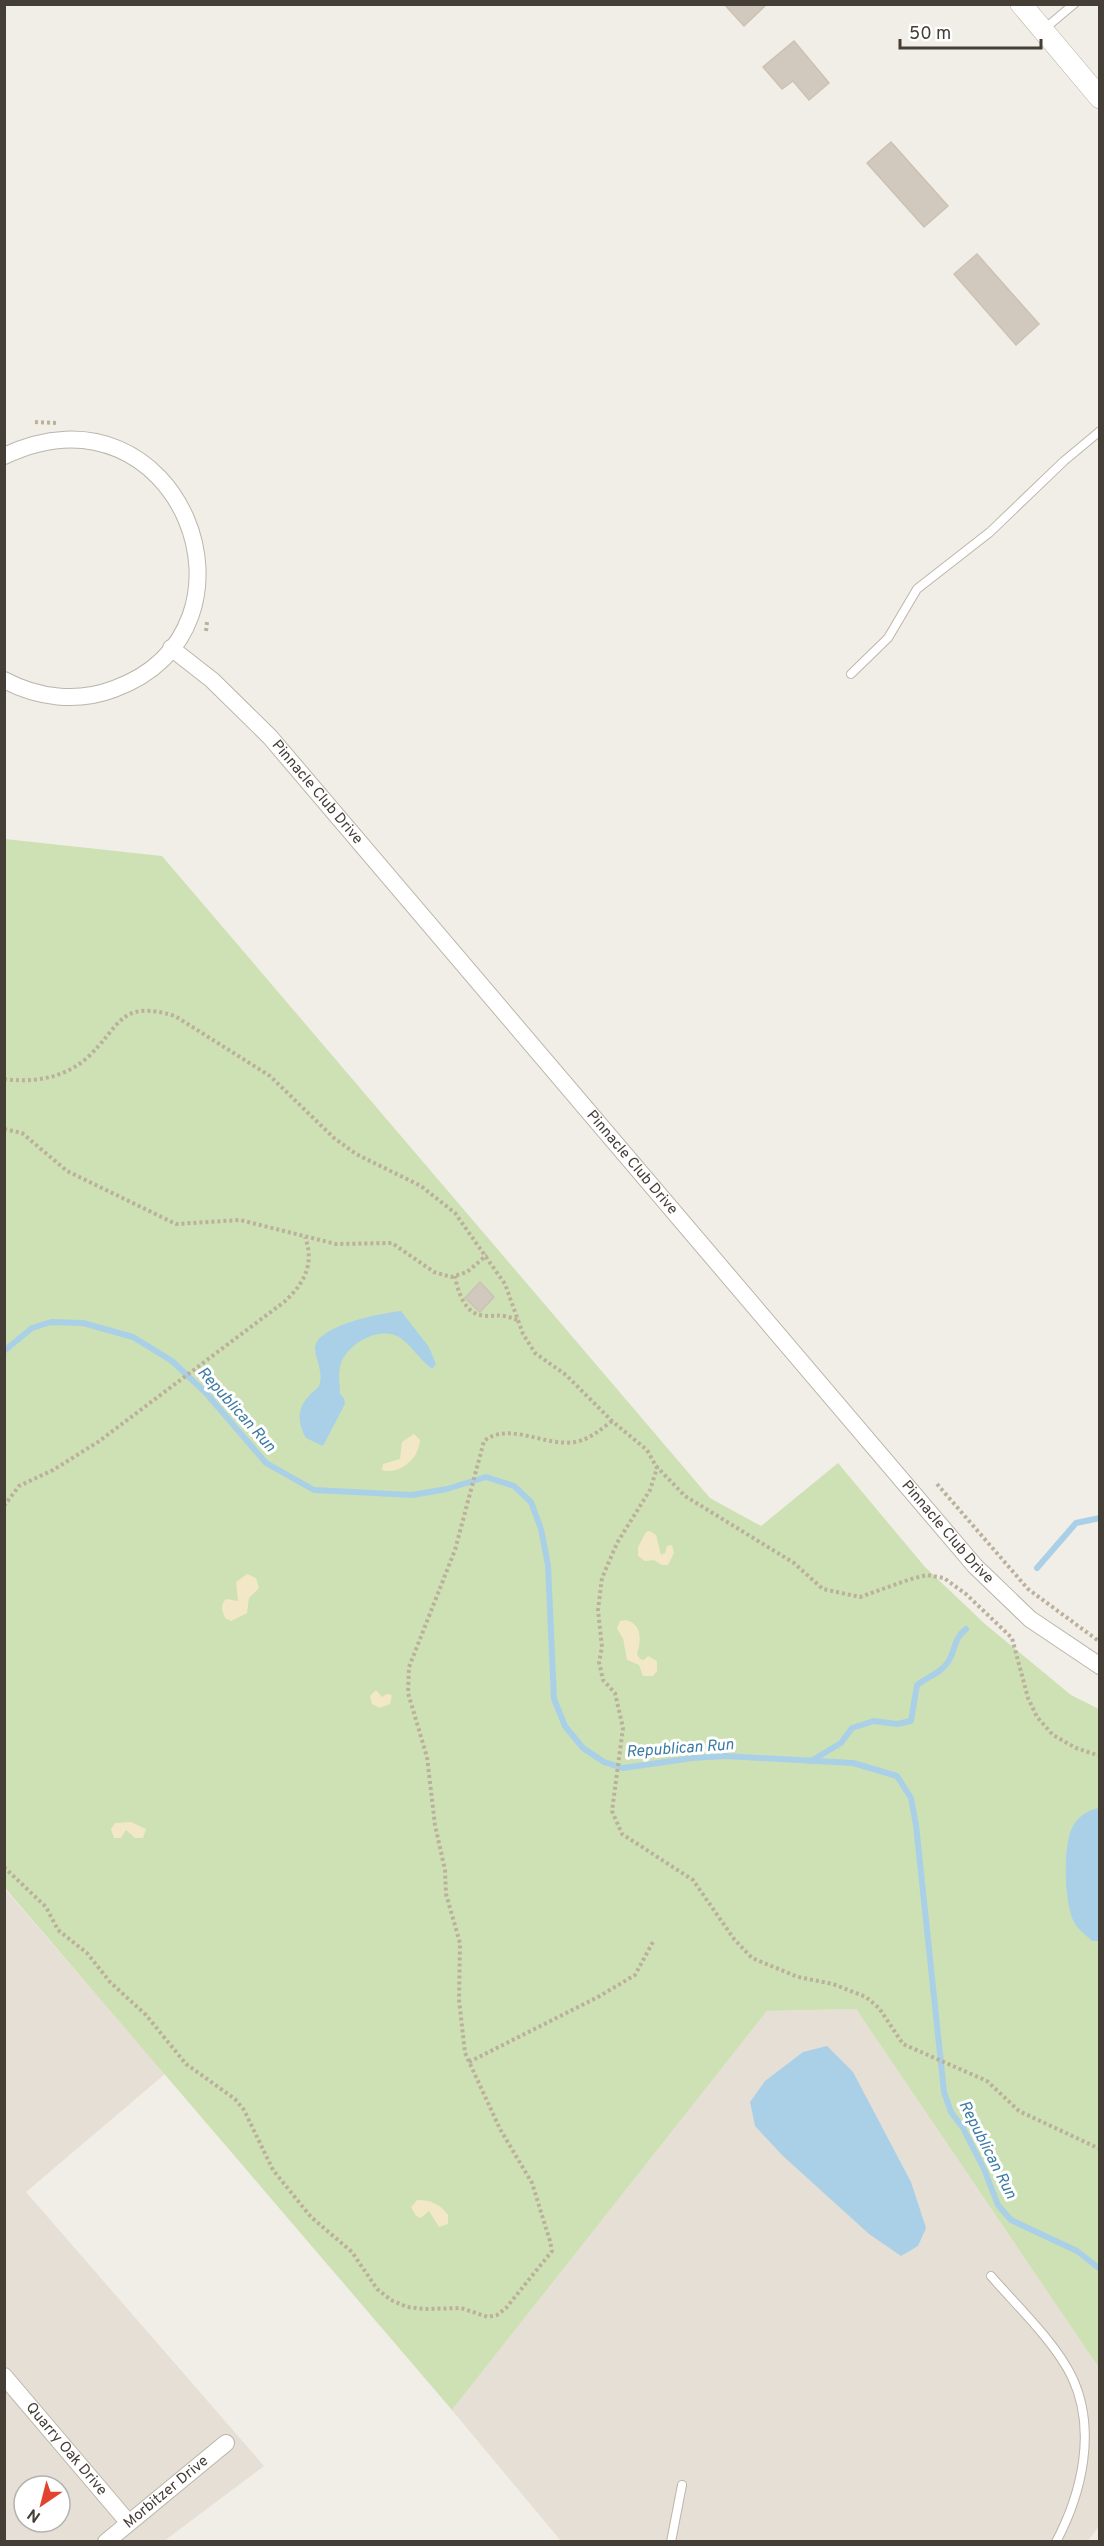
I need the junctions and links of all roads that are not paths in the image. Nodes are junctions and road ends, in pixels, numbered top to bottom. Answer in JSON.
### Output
{"nodes":[{"id":1,"x":1021,"y":4,"type":"edge"},
{"id":2,"x":1074,"y":4,"type":"edge"},
{"id":3,"x":1043,"y":30,"type":"junction"},
{"id":4,"x":1100,"y":98,"type":"edge"},
{"id":5,"x":1100,"y":431,"type":"edge"},
{"id":6,"x":4,"y":456,"type":"edge"},
{"id":7,"x":171,"y":648,"type":"junction"},
{"id":8,"x":851,"y":674,"type":"dead end"},
{"id":9,"x":4,"y":680,"type":"edge"},
{"id":10,"x":1100,"y":1666,"type":"edge"},
{"id":11,"x":991,"y":2276,"type":"dead end"},
{"id":12,"x":4,"y":2376,"type":"edge"},
{"id":13,"x":226,"y":2443,"type":"dead end"},
{"id":14,"x":682,"y":2485,"type":"dead end"},
{"id":15,"x":128,"y":2522,"type":"junction"},
{"id":16,"x":106,"y":2541,"type":"edge"},
{"id":17,"x":671,"y":2541,"type":"edge"},
{"id":18,"x":1056,"y":2541,"type":"edge"}],
"edges":[{"from":1,"to":3,"type":"street"},
{"from":2,"to":3,"type":"lane"},
{"from":3,"to":4,"type":"street"},
{"from":5,"to":8,"type":"lane"},
{"from":6,"to":7,"type":"street"},
{"from":7,"to":9,"type":"street"},
{"from":7,"to":10,"type":"street","name":"Pinnacle Club Drive"},
{"from":11,"to":18,"type":"lane"},
{"from":12,"to":15,"type":"street","name":"Quarry Oak Drive"},
{"from":13,"to":15,"type":"street","name":"Morbitzer Drive"},
{"from":14,"to":17,"type":"lane"},
{"from":15,"to":16,"type":"street","name":"Morbitzer Drive"}]}
